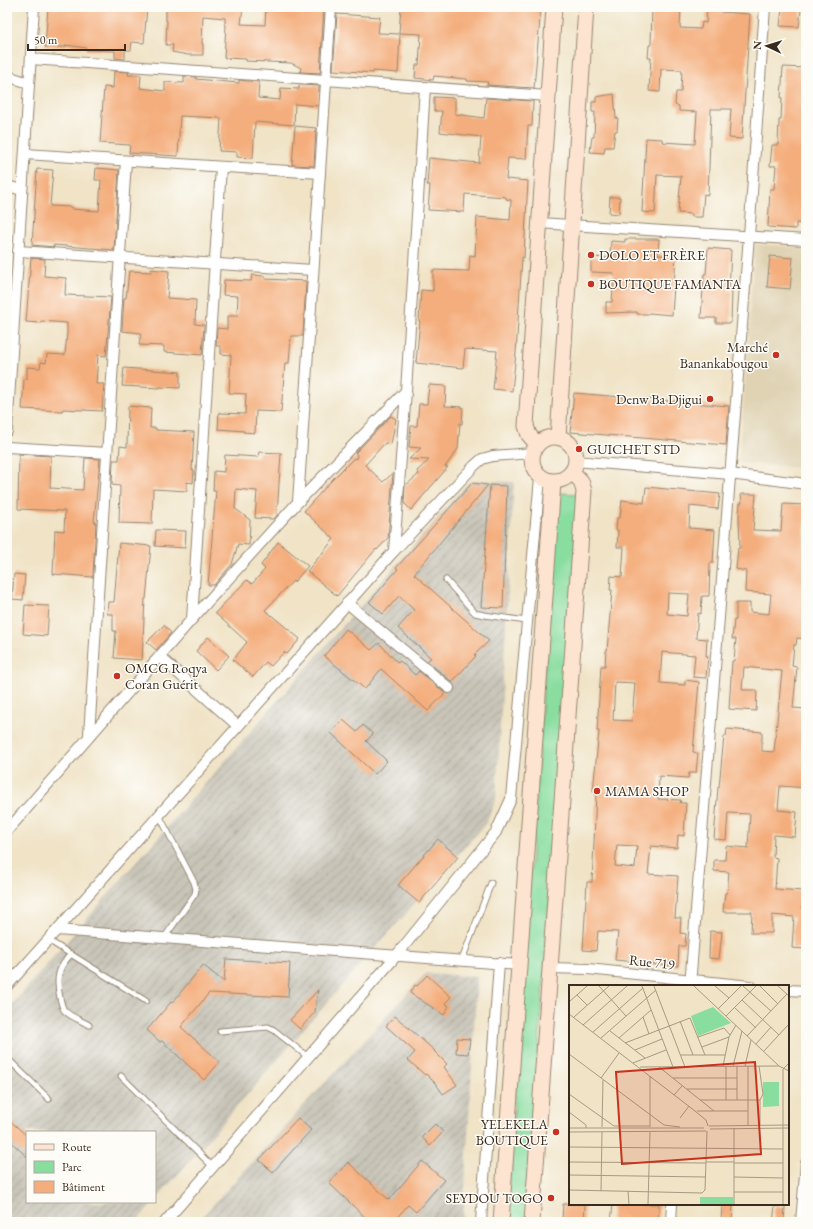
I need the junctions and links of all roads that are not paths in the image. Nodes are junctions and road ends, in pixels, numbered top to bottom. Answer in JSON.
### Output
{"nodes":[{"id":1,"x":34,"y":7,"type":"edge"},
{"id":2,"x":331,"y":7,"type":"edge"},
{"id":3,"x":554,"y":7,"type":"edge"},
{"id":4,"x":586,"y":7,"type":"edge"},
{"id":5,"x":765,"y":7,"type":"edge"},
{"id":6,"x":31,"y":59,"type":"junction"},
{"id":7,"x":7,"y":76,"type":"edge"},
{"id":8,"x":326,"y":80,"type":"junction"},
{"id":9,"x":29,"y":83,"type":"junction"},
{"id":10,"x":425,"y":87,"type":"junction"},
{"id":11,"x":548,"y":96,"type":"junction"},
{"id":12,"x":24,"y":154,"type":"junction"},
{"id":13,"x":126,"y":161,"type":"junction"},
{"id":14,"x":221,"y":167,"type":"junction"},
{"id":15,"x":320,"y":173,"type":"junction"},
{"id":16,"x":7,"y":186,"type":"edge"},
{"id":17,"x":22,"y":190,"type":"junction"},
{"id":18,"x":539,"y":223,"type":"junction"},
{"id":19,"x":572,"y":225,"type":"junction"},
{"id":20,"x":749,"y":236,"type":"junction"},
{"id":21,"x":806,"y":240,"type":"edge"},
{"id":22,"x":18,"y":251,"type":"junction"},
{"id":23,"x":120,"y":258,"type":"junction"},
{"id":24,"x":215,"y":264,"type":"junction"},
{"id":25,"x":313,"y":270,"type":"junction"},
{"id":26,"x":12,"y":280,"type":"edge"},
{"id":27,"x":406,"y":391,"type":"junction"},
{"id":28,"x":7,"y":431,"type":"edge"},
{"id":29,"x":558,"y":437,"type":"junction"},
{"id":30,"x":7,"y":447,"type":"edge"},
{"id":31,"x":535,"y":448,"type":"junction"},
{"id":32,"x":108,"y":453,"type":"junction"},
{"id":33,"x":574,"y":466,"type":"junction"},
{"id":34,"x":730,"y":474,"type":"junction"},
{"id":35,"x":546,"y":480,"type":"junction"},
{"id":36,"x":806,"y":484,"type":"edge"},
{"id":37,"x":298,"y":502,"type":"junction"},
{"id":38,"x":394,"y":551,"type":"junction"},
{"id":39,"x":446,"y":580,"type":"dead end"},
{"id":40,"x":347,"y":603,"type":"junction"},
{"id":41,"x":192,"y":619,"type":"junction"},
{"id":42,"x":527,"y":621,"type":"junction"},
{"id":43,"x":160,"y":657,"type":"junction"},
{"id":44,"x":449,"y":688,"type":"dead end"},
{"id":45,"x":238,"y":726,"type":"junction"},
{"id":46,"x":89,"y":735,"type":"junction"},
{"id":47,"x":159,"y":815,"type":"junction"},
{"id":48,"x":7,"y":831,"type":"edge"},
{"id":49,"x":491,"y":883,"type":"dead end"},
{"id":50,"x":57,"y":930,"type":"junction"},
{"id":51,"x":164,"y":938,"type":"junction"},
{"id":52,"x":48,"y":940,"type":"junction"},
{"id":53,"x":70,"y":954,"type":"junction"},
{"id":54,"x":396,"y":956,"type":"junction"},
{"id":55,"x":462,"y":960,"type":"junction"},
{"id":56,"x":499,"y":963,"type":"junction"},
{"id":57,"x":519,"y":965,"type":"junction"},
{"id":58,"x":550,"y":968,"type":"junction"},
{"id":59,"x":690,"y":983,"type":"edge"},
{"id":60,"x":730,"y":985,"type":"edge"},
{"id":61,"x":7,"y":986,"type":"edge"},
{"id":62,"x":789,"y":990,"type":"edge"},
{"id":63,"x":806,"y":991,"type":"edge"},
{"id":64,"x":146,"y":1002,"type":"dead end"},
{"id":65,"x":89,"y":1024,"type":"dead end"},
{"id":66,"x":220,"y":1031,"type":"dead end"},
{"id":67,"x":308,"y":1057,"type":"junction"},
{"id":68,"x":7,"y":1058,"type":"edge"},
{"id":69,"x":121,"y":1076,"type":"dead end"},
{"id":70,"x":49,"y":1099,"type":"dead end"},
{"id":71,"x":806,"y":1163,"type":"edge"},
{"id":72,"x":212,"y":1167,"type":"junction"},
{"id":73,"x":672,"y":1205,"type":"edge"},
{"id":74,"x":165,"y":1222,"type":"edge"},
{"id":75,"x":481,"y":1222,"type":"edge"},
{"id":76,"x":501,"y":1222,"type":"edge"},
{"id":77,"x":532,"y":1222,"type":"edge"},
{"id":78,"x":671,"y":1222,"type":"edge"},
{"id":79,"x":801,"y":1222,"type":"edge"}],
"edges":[{"from":1,"to":6,"type":"street"},
{"from":2,"to":8,"type":"street"},
{"from":3,"to":11,"type":"main road"},
{"from":4,"to":19,"type":"main road"},
{"from":5,"to":20,"type":"street"},
{"from":6,"to":8,"type":"street"},
{"from":6,"to":9,"type":"street"},
{"from":7,"to":9,"type":"street"},
{"from":8,"to":10,"type":"street"},
{"from":8,"to":15,"type":"street"},
{"from":9,"to":12,"type":"street"},
{"from":10,"to":11,"type":"street"},
{"from":10,"to":27,"type":"street"},
{"from":11,"to":18,"type":"main road"},
{"from":12,"to":13,"type":"street"},
{"from":12,"to":17,"type":"street"},
{"from":13,"to":14,"type":"street"},
{"from":13,"to":23,"type":"street"},
{"from":14,"to":15,"type":"street"},
{"from":14,"to":24,"type":"street"},
{"from":15,"to":25,"type":"street"},
{"from":16,"to":17,"type":"street"},
{"from":17,"to":22,"type":"street"},
{"from":18,"to":19,"type":"street"},
{"from":18,"to":31,"type":"main road"},
{"from":19,"to":20,"type":"street"},
{"from":19,"to":29,"type":"main road"},
{"from":20,"to":21,"type":"street"},
{"from":20,"to":34,"type":"street"},
{"from":22,"to":23,"type":"street"},
{"from":22,"to":26,"type":"street"},
{"from":23,"to":24,"type":"street"},
{"from":23,"to":32,"type":"street"},
{"from":24,"to":25,"type":"street"},
{"from":24,"to":41,"type":"street"},
{"from":25,"to":37,"type":"street"},
{"from":26,"to":28,"type":"street"},
{"from":27,"to":37,"type":"street"},
{"from":27,"to":38,"type":"street"},
{"from":29,"to":31,"type":"main road"},
{"from":29,"to":33,"type":"main road"},
{"from":30,"to":32,"type":"street"},
{"from":31,"to":35,"type":"main road"},
{"from":31,"to":38,"type":"street"},
{"from":32,"to":46,"type":"street"},
{"from":33,"to":34,"type":"street"},
{"from":33,"to":35,"type":"main road"},
{"from":33,"to":58,"type":"main road"},
{"from":34,"to":36,"type":"street"},
{"from":34,"to":59,"type":"street"},
{"from":35,"to":42,"type":"street"},
{"from":35,"to":57,"type":"main road"},
{"from":37,"to":41,"type":"street"},
{"from":38,"to":40,"type":"street"},
{"from":39,"to":42,"type":"lane"},
{"from":40,"to":44,"type":"street"},
{"from":40,"to":45,"type":"street"},
{"from":41,"to":43,"type":"street"},
{"from":42,"to":54,"type":"street"},
{"from":43,"to":45,"type":"street"},
{"from":43,"to":46,"type":"street"},
{"from":45,"to":47,"type":"street"},
{"from":46,"to":48,"type":"street"},
{"from":47,"to":50,"type":"street"},
{"from":47,"to":51,"type":"lane"},
{"from":49,"to":55,"type":"lane"},
{"from":50,"to":51,"type":"street"},
{"from":50,"to":52,"type":"street"},
{"from":51,"to":54,"type":"street"},
{"from":52,"to":53,"type":"lane"},
{"from":52,"to":61,"type":"street"},
{"from":53,"to":64,"type":"lane"},
{"from":53,"to":65,"type":"lane"},
{"from":54,"to":55,"type":"street"},
{"from":54,"to":67,"type":"street"},
{"from":55,"to":56,"type":"street"},
{"from":56,"to":57,"type":"street"},
{"from":56,"to":75,"type":"street"},
{"from":57,"to":76,"type":"main road"},
{"from":58,"to":59,"type":"street","name":"Rue 719"},
{"from":58,"to":77,"type":"main road"},
{"from":59,"to":60,"type":"street","name":"Rue 719"},
{"from":62,"to":63,"type":"street"},
{"from":66,"to":67,"type":"lane"},
{"from":67,"to":72,"type":"street"},
{"from":68,"to":70,"type":"lane"},
{"from":69,"to":72,"type":"lane"},
{"from":71,"to":79,"type":"street"},
{"from":72,"to":74,"type":"street"},
{"from":73,"to":78,"type":"street"}]}
